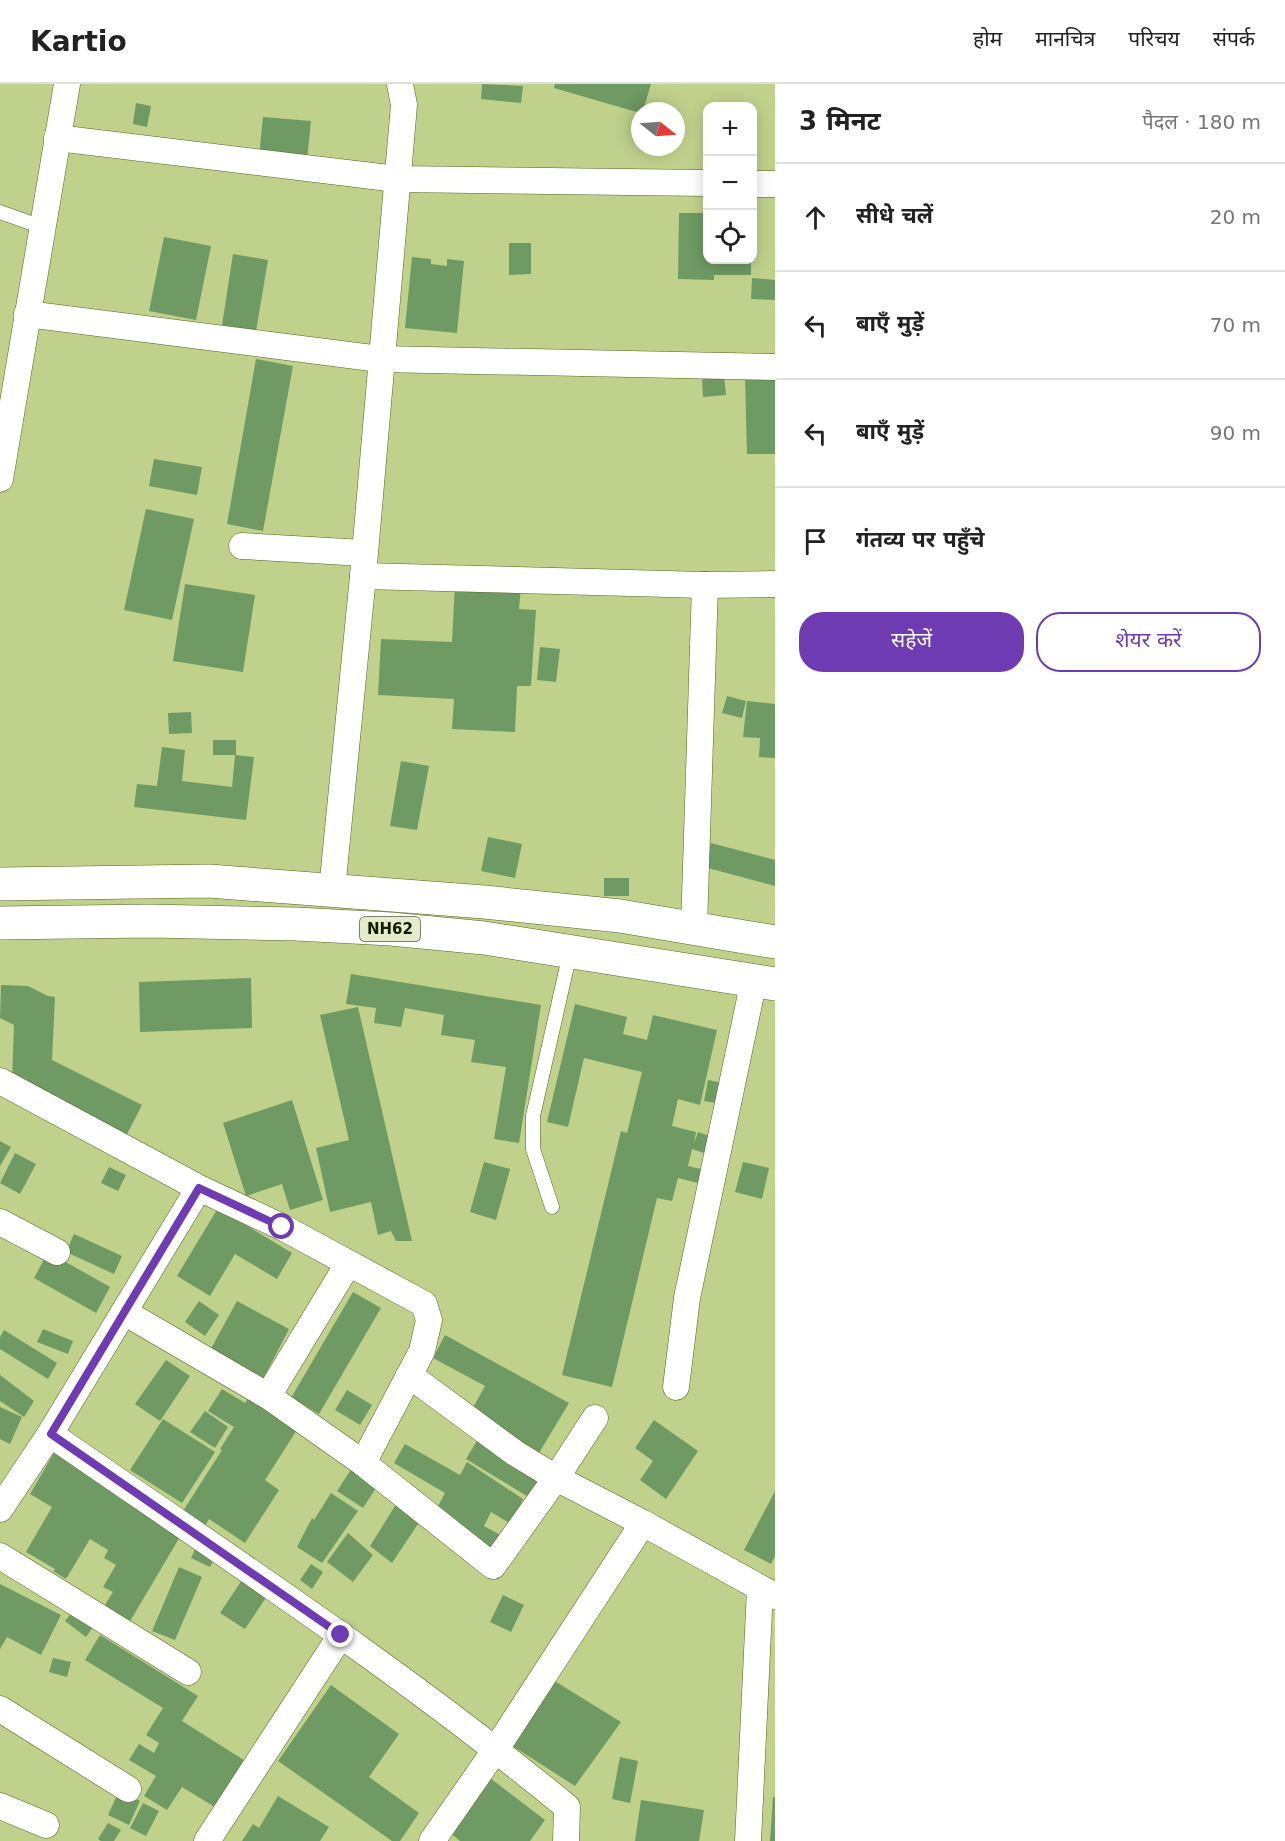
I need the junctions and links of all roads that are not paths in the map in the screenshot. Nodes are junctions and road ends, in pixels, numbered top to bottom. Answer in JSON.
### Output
{"nodes":[{"id":1,"x":67,"y":84,"type":"edge"},
{"id":2,"x":400,"y":84,"type":"edge"},
{"id":3,"x":57,"y":138,"type":"junction"},
{"id":4,"x":397,"y":179,"type":"junction"},
{"id":5,"x":703,"y":183,"type":"edge"},
{"id":6,"x":757,"y":184,"type":"edge"},
{"id":7,"x":775,"y":184,"type":"edge"},
{"id":8,"x":0,"y":212,"type":"edge"},
{"id":9,"x":42,"y":227,"type":"junction"},
{"id":10,"x":27,"y":314,"type":"junction"},
{"id":11,"x":380,"y":359,"type":"junction"},
{"id":12,"x":775,"y":367,"type":"edge"},
{"id":13,"x":0,"y":479,"type":"edge"},
{"id":14,"x":242,"y":546,"type":"dead end"},
{"id":15,"x":363,"y":565,"type":"junction"},
{"id":16,"x":775,"y":584,"type":"edge"},
{"id":17,"x":705,"y":585,"type":"junction"},
{"id":18,"x":0,"y":884,"type":"edge"},
{"id":19,"x":332,"y":890,"type":"junction"},
{"id":20,"x":0,"y":923,"type":"edge"},
{"id":21,"x":694,"y":928,"type":"junction"},
{"id":22,"x":775,"y":942,"type":"edge"},
{"id":23,"x":570,"y":952,"type":"junction"},
{"id":24,"x":765,"y":982,"type":"edge"},
{"id":25,"x":0,"y":1081,"type":"edge"},
{"id":26,"x":199,"y":1188,"type":"junction"},
{"id":27,"x":552,"y":1207,"type":"dead end"},
{"id":28,"x":0,"y":1222,"type":"edge"},
{"id":29,"x":57,"y":1252,"type":"dead end"},
{"id":30,"x":348,"y":1264,"type":"junction"},
{"id":31,"x":124,"y":1312,"type":"junction"},
{"id":32,"x":409,"y":1375,"type":"junction"},
{"id":33,"x":676,"y":1387,"type":"dead end"},
{"id":34,"x":268,"y":1396,"type":"junction"},
{"id":35,"x":595,"y":1418,"type":"dead end"},
{"id":36,"x":51,"y":1434,"type":"junction"},
{"id":37,"x":363,"y":1463,"type":"junction"},
{"id":38,"x":556,"y":1478,"type":"junction"},
{"id":39,"x":0,"y":1509,"type":"edge"},
{"id":40,"x":643,"y":1523,"type":"junction"},
{"id":41,"x":0,"y":1556,"type":"edge"},
{"id":42,"x":767,"y":1592,"type":"edge"},
{"id":43,"x":341,"y":1635,"type":"junction"},
{"id":44,"x":188,"y":1672,"type":"dead end"},
{"id":45,"x":0,"y":1709,"type":"edge"},
{"id":46,"x":496,"y":1749,"type":"junction"},
{"id":47,"x":128,"y":1790,"type":"dead end"},
{"id":48,"x":0,"y":1806,"type":"edge"},
{"id":49,"x":46,"y":1825,"type":"dead end"},
{"id":50,"x":207,"y":1841,"type":"edge"},
{"id":51,"x":432,"y":1841,"type":"edge"},
{"id":52,"x":566,"y":1841,"type":"edge"},
{"id":53,"x":748,"y":1841,"type":"edge"}],
"edges":[{"from":1,"to":3,"type":"street"},
{"from":2,"to":4,"type":"street"},
{"from":3,"to":4,"type":"street"},
{"from":3,"to":9,"type":"street"},
{"from":4,"to":5,"type":"street"},
{"from":4,"to":11,"type":"street"},
{"from":6,"to":7,"type":"street"},
{"from":8,"to":9,"type":"lane"},
{"from":9,"to":10,"type":"street"},
{"from":10,"to":11,"type":"street"},
{"from":10,"to":13,"type":"street"},
{"from":11,"to":12,"type":"street"},
{"from":11,"to":15,"type":"street"},
{"from":14,"to":15,"type":"street"},
{"from":15,"to":17,"type":"street"},
{"from":15,"to":19,"type":"street"},
{"from":16,"to":17,"type":"street"},
{"from":17,"to":21,"type":"street"},
{"from":18,"to":19,"type":"highway","number":"NH62"},
{"from":19,"to":21,"type":"highway","number":"NH62"},
{"from":20,"to":23,"type":"highway","number":"NH62"},
{"from":21,"to":22,"type":"highway","number":"NH62"},
{"from":23,"to":24,"type":"highway","number":"NH62"},
{"from":23,"to":27,"type":"lane"},
{"from":24,"to":33,"type":"street"},
{"from":25,"to":26,"type":"street"},
{"from":26,"to":30,"type":"street"},
{"from":26,"to":31,"type":"street"},
{"from":28,"to":29,"type":"street"},
{"from":30,"to":32,"type":"street"},
{"from":30,"to":34,"type":"street"},
{"from":31,"to":34,"type":"street"},
{"from":31,"to":36,"type":"street"},
{"from":32,"to":37,"type":"street"},
{"from":32,"to":38,"type":"street"},
{"from":34,"to":37,"type":"street"},
{"from":35,"to":38,"type":"street"},
{"from":36,"to":39,"type":"street"},
{"from":36,"to":43,"type":"street"},
{"from":37,"to":38,"type":"street"},
{"from":38,"to":40,"type":"street"},
{"from":40,"to":42,"type":"street"},
{"from":40,"to":46,"type":"street"},
{"from":41,"to":44,"type":"street"},
{"from":42,"to":53,"type":"street"},
{"from":43,"to":46,"type":"street"},
{"from":43,"to":50,"type":"street"},
{"from":45,"to":47,"type":"street"},
{"from":46,"to":51,"type":"street"},
{"from":46,"to":52,"type":"street"},
{"from":48,"to":49,"type":"street"}]}
